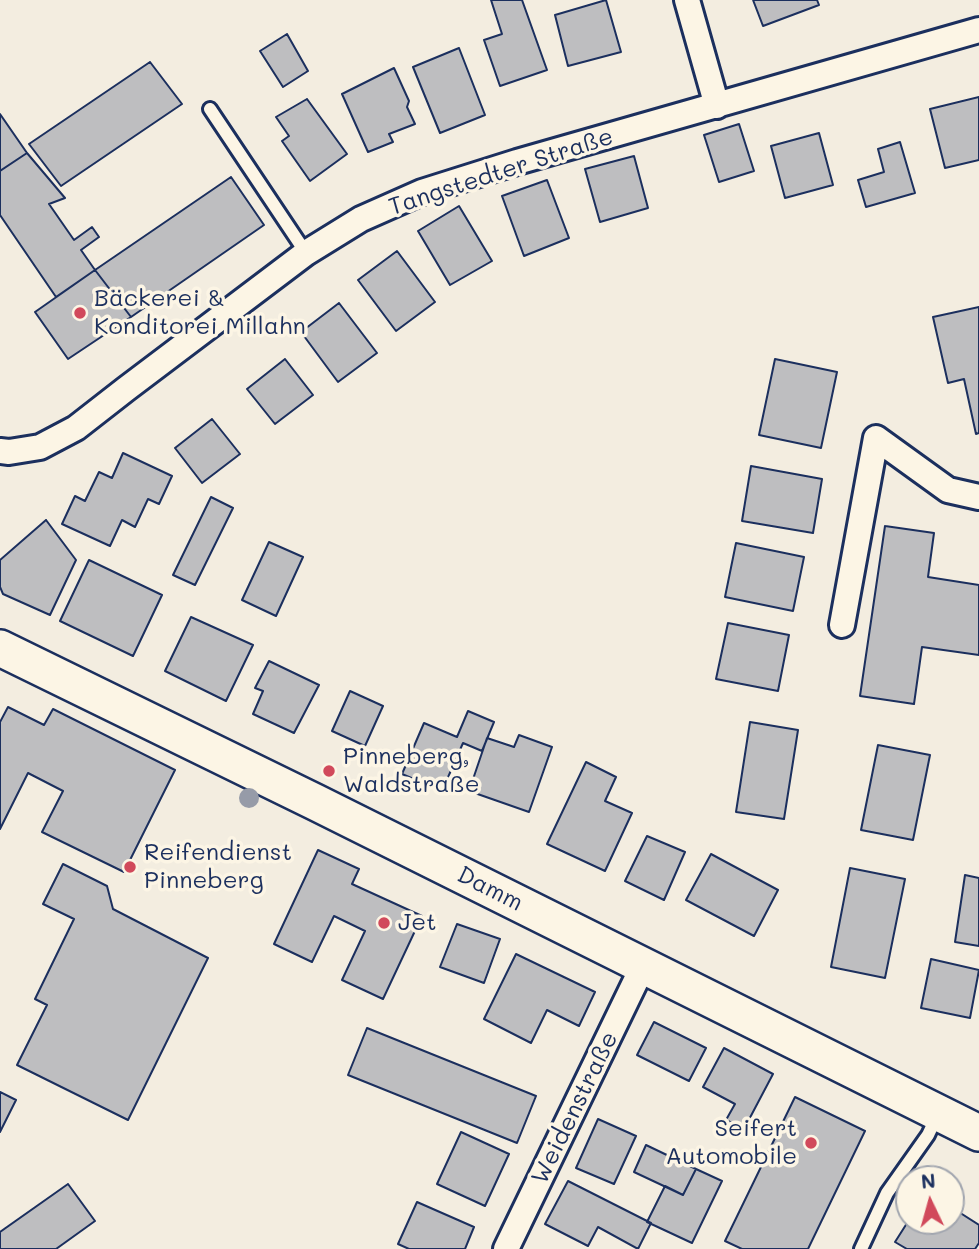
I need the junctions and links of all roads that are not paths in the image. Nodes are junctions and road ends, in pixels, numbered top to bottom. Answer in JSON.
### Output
{"nodes":[{"id":1,"x":687,"y":0,"type":"edge"},
{"id":2,"x":979,"y":30,"type":"edge"},
{"id":3,"x":717,"y":106,"type":"junction"},
{"id":4,"x":210,"y":109,"type":"dead end"},
{"id":5,"x":306,"y":253,"type":"junction"},
{"id":6,"x":0,"y":451,"type":"edge"},
{"id":7,"x":979,"y":497,"type":"edge"},
{"id":8,"x":842,"y":625,"type":"dead end"},
{"id":9,"x":0,"y":648,"type":"edge"},
{"id":10,"x":643,"y":966,"type":"junction"},
{"id":11,"x":939,"y":1113,"type":"junction"},
{"id":12,"x":979,"y":1133,"type":"edge"},
{"id":13,"x":506,"y":1249,"type":"edge"},
{"id":14,"x":861,"y":1249,"type":"edge"}],
"edges":[{"from":1,"to":3,"type":"street"},
{"from":2,"to":3,"type":"street","name":"Tangstedter Straße"},
{"from":3,"to":5,"type":"street","name":"Tangstedter Straße"},
{"from":4,"to":5,"type":"lane"},
{"from":5,"to":6,"type":"street","name":"Tangstedter Straße"},
{"from":7,"to":8,"type":"street"},
{"from":9,"to":10,"type":"main road","name":"Damm"},
{"from":10,"to":11,"type":"main road","name":"Damm"},
{"from":10,"to":13,"type":"street","name":"Weidenstraße"},
{"from":11,"to":12,"type":"main road","name":"Damm"},
{"from":11,"to":14,"type":"lane"}]}
